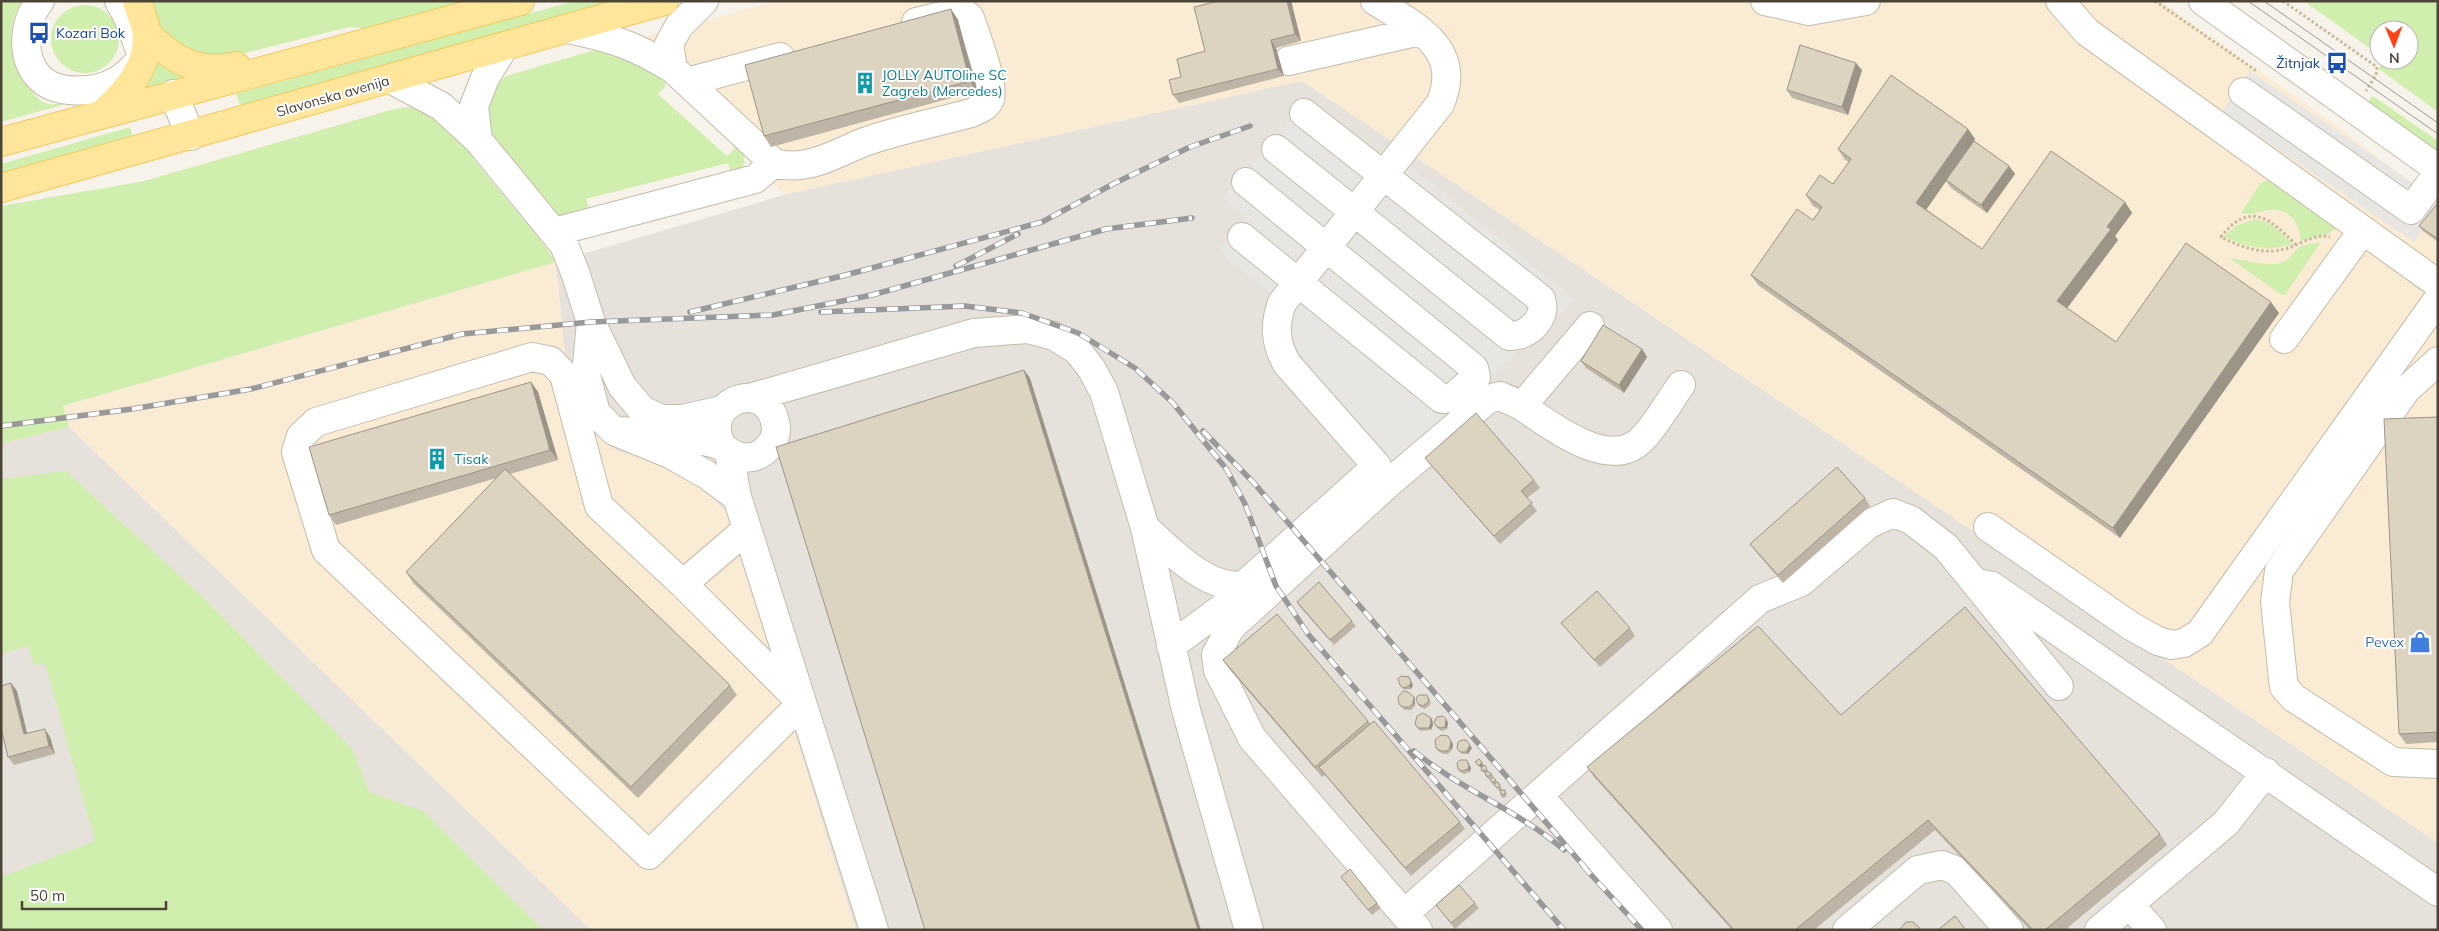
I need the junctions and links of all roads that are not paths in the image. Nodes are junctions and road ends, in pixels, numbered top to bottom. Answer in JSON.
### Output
{"nodes":[{"id":1,"x":40,"y":1,"type":"edge"},
{"id":2,"x":119,"y":1,"type":"edge"},
{"id":3,"x":137,"y":1,"type":"edge"},
{"id":4,"x":520,"y":1,"type":"edge"},
{"id":5,"x":664,"y":1,"type":"edge"},
{"id":6,"x":704,"y":1,"type":"edge"},
{"id":7,"x":1375,"y":1,"type":"edge"},
{"id":8,"x":1765,"y":1,"type":"edge"},
{"id":9,"x":1866,"y":1,"type":"edge"},
{"id":10,"x":2060,"y":1,"type":"edge"},
{"id":11,"x":2203,"y":1,"type":"edge"},
{"id":12,"x":568,"y":29,"type":"junction"},
{"id":13,"x":889,"y":29,"type":"edge"},
{"id":14,"x":1420,"y":31,"type":"junction"},
{"id":15,"x":145,"y":46,"type":"junction"},
{"id":16,"x":504,"y":47,"type":"junction"},
{"id":17,"x":805,"y":50,"type":"edge"},
{"id":18,"x":1288,"y":61,"type":"dead end"},
{"id":19,"x":288,"y":64,"type":"junction"},
{"id":20,"x":680,"y":75,"type":"junction"},
{"id":21,"x":390,"y":79,"type":"junction"},
{"id":22,"x":2243,"y":92,"type":"dead end"},
{"id":23,"x":173,"y":94,"type":"junction"},
{"id":24,"x":1304,"y":113,"type":"dead end"},
{"id":25,"x":101,"y":114,"type":"junction"},
{"id":26,"x":191,"y":136,"type":"junction"},
{"id":27,"x":478,"y":140,"type":"junction"},
{"id":28,"x":1,"y":142,"type":"edge"},
{"id":29,"x":1276,"y":149,"type":"dead end"},
{"id":30,"x":774,"y":163,"type":"junction"},
{"id":31,"x":2438,"y":171,"type":"edge"},
{"id":32,"x":1384,"y":174,"type":"junction"},
{"id":33,"x":1246,"y":182,"type":"dead end"},
{"id":34,"x":1,"y":188,"type":"edge"},
{"id":35,"x":1356,"y":212,"type":"junction"},
{"id":36,"x":554,"y":232,"type":"junction"},
{"id":37,"x":1242,"y":238,"type":"dead end"},
{"id":38,"x":2356,"y":239,"type":"junction"},
{"id":39,"x":1326,"y":247,"type":"junction"},
{"id":40,"x":1298,"y":283,"type":"junction"},
{"id":41,"x":2438,"y":284,"type":"edge"},
{"id":42,"x":2438,"y":299,"type":"edge"},
{"id":43,"x":591,"y":322,"type":"junction"},
{"id":44,"x":1590,"y":326,"type":"dead end"},
{"id":45,"x":2284,"y":339,"type":"dead end"},
{"id":46,"x":2438,"y":361,"type":"edge"},
{"id":47,"x":1681,"y":385,"type":"dead end"},
{"id":48,"x":750,"y":398,"type":"junction"},
{"id":49,"x":1522,"y":406,"type":"junction"},
{"id":50,"x":722,"y":410,"type":"junction"},
{"id":51,"x":614,"y":431,"type":"junction"},
{"id":52,"x":726,"y":449,"type":"junction"},
{"id":53,"x":737,"y":497,"type":"junction"},
{"id":54,"x":1145,"y":528,"type":"junction"},
{"id":55,"x":1988,"y":528,"type":"dead end"},
{"id":56,"x":747,"y":529,"type":"junction"},
{"id":57,"x":1975,"y":582,"type":"junction"},
{"id":58,"x":683,"y":584,"type":"junction"},
{"id":59,"x":1243,"y":586,"type":"junction"},
{"id":60,"x":1171,"y":646,"type":"junction"},
{"id":61,"x":2060,"y":686,"type":"dead end"},
{"id":62,"x":802,"y":703,"type":"junction"},
{"id":63,"x":2438,"y":764,"type":"edge"},
{"id":64,"x":2266,"y":772,"type":"junction"},
{"id":65,"x":1538,"y":796,"type":"junction"},
{"id":66,"x":2438,"y":892,"type":"edge"},
{"id":67,"x":2129,"y":904,"type":"junction"},
{"id":68,"x":1411,"y":922,"type":"edge"},
{"id":69,"x":874,"y":930,"type":"edge"},
{"id":70,"x":1249,"y":930,"type":"edge"},
{"id":71,"x":1658,"y":930,"type":"edge"},
{"id":72,"x":1847,"y":930,"type":"edge"},
{"id":73,"x":2009,"y":930,"type":"edge"},
{"id":74,"x":2099,"y":930,"type":"edge"},
{"id":75,"x":2152,"y":930,"type":"edge"}],
"edges":[{"from":1,"to":15,"type":"street"},
{"from":2,"to":15,"type":"street"},
{"from":3,"to":15,"type":"main road"},
{"from":4,"to":19,"type":"main road"},
{"from":5,"to":12,"type":"main road","name":"Slavonska avenija"},
{"from":6,"to":20,"type":"street"},
{"from":7,"to":14,"type":"street"},
{"from":8,"to":9,"type":"street"},
{"from":10,"to":38,"type":"street"},
{"from":11,"to":31,"type":"street"},
{"from":12,"to":16,"type":"main road","name":"Slavonska avenija"},
{"from":12,"to":20,"type":"street"},
{"from":13,"to":30,"type":"street"},
{"from":14,"to":18,"type":"street"},
{"from":14,"to":32,"type":"street"},
{"from":15,"to":19,"type":"main road"},
{"from":15,"to":25,"type":"main road"},
{"from":16,"to":21,"type":"main road","name":"Slavonska avenija"},
{"from":16,"to":27,"type":"street"},
{"from":17,"to":20,"type":"street"},
{"from":19,"to":23,"type":"main road"},
{"from":20,"to":30,"type":"street"},
{"from":21,"to":26,"type":"main road","name":"Slavonska avenija"},
{"from":21,"to":27,"type":"street"},
{"from":22,"to":31,"type":"street"},
{"from":23,"to":25,"type":"main road"},
{"from":23,"to":26,"type":"street"},
{"from":24,"to":32,"type":"street"},
{"from":25,"to":28,"type":"main road"},
{"from":26,"to":34,"type":"main road","name":"Slavonska avenija"},
{"from":27,"to":36,"type":"street"},
{"from":29,"to":35,"type":"street"},
{"from":30,"to":36,"type":"street"},
{"from":32,"to":35,"type":"street"},
{"from":32,"to":35,"type":"street"},
{"from":33,"to":39,"type":"street"},
{"from":35,"to":39,"type":"street"},
{"from":36,"to":43,"type":"street"},
{"from":37,"to":40,"type":"street"},
{"from":38,"to":41,"type":"street"},
{"from":38,"to":45,"type":"street"},
{"from":39,"to":40,"type":"street"},
{"from":39,"to":40,"type":"street"},
{"from":40,"to":59,"type":"street"},
{"from":42,"to":55,"type":"street"},
{"from":43,"to":50,"type":"street"},
{"from":43,"to":51,"type":"street"},
{"from":44,"to":49,"type":"street"},
{"from":46,"to":63,"type":"street"},
{"from":47,"to":49,"type":"street"},
{"from":48,"to":50,"type":"street"},
{"from":48,"to":52,"type":"street"},
{"from":48,"to":54,"type":"street"},
{"from":49,"to":68,"type":"street"},
{"from":50,"to":52,"type":"street"},
{"from":51,"to":52,"type":"street"},
{"from":51,"to":53,"type":"street"},
{"from":52,"to":53,"type":"street"},
{"from":53,"to":56,"type":"street"},
{"from":54,"to":59,"type":"street"},
{"from":54,"to":60,"type":"street"},
{"from":56,"to":58,"type":"street"},
{"from":56,"to":62,"type":"street"},
{"from":57,"to":61,"type":"street"},
{"from":57,"to":64,"type":"street"},
{"from":57,"to":65,"type":"street"},
{"from":58,"to":62,"type":"street"},
{"from":58,"to":62,"type":"street"},
{"from":59,"to":60,"type":"street"},
{"from":60,"to":70,"type":"street"},
{"from":62,"to":69,"type":"street"},
{"from":64,"to":66,"type":"street"},
{"from":64,"to":67,"type":"street"},
{"from":65,"to":68,"type":"street"},
{"from":65,"to":71,"type":"street"},
{"from":67,"to":74,"type":"street"},
{"from":67,"to":75,"type":"street"},
{"from":72,"to":73,"type":"street"}]}
